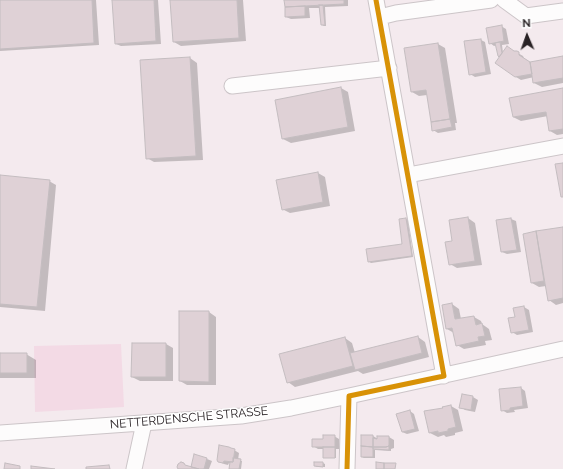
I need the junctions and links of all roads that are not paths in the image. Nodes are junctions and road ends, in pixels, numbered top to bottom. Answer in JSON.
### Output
{"nodes":[{"id":1,"x":376,"y":0,"type":"edge"},
{"id":2,"x":491,"y":0,"type":"edge"},
{"id":3,"x":504,"y":0,"type":"edge"},
{"id":4,"x":563,"y":11,"type":"edge"},
{"id":5,"x":380,"y":17,"type":"junction"},
{"id":6,"x":389,"y":68,"type":"junction"},
{"id":7,"x":232,"y":86,"type":"dead end"},
{"id":8,"x":563,"y":146,"type":"edge"},
{"id":9,"x":408,"y":175,"type":"junction"},
{"id":10,"x":563,"y":349,"type":"edge"},
{"id":11,"x":444,"y":376,"type":"junction"},
{"id":12,"x":349,"y":396,"type":"junction"},
{"id":13,"x":144,"y":423,"type":"junction"},
{"id":14,"x":0,"y":433,"type":"edge"},
{"id":15,"x":134,"y":469,"type":"edge"},
{"id":16,"x":347,"y":469,"type":"edge"}],
"edges":[{"from":1,"to":5,"type":"street"},
{"from":2,"to":5,"type":"street"},
{"from":3,"to":4,"type":"street"},
{"from":5,"to":6,"type":"street"},
{"from":6,"to":7,"type":"street"},
{"from":6,"to":9,"type":"street"},
{"from":8,"to":9,"type":"street"},
{"from":9,"to":11,"type":"street"},
{"from":10,"to":11,"type":"street","name":"NETTERDENSCHE STRASSE"},
{"from":11,"to":12,"type":"street","name":"NETTERDENSCHE STRASSE"},
{"from":12,"to":13,"type":"street","name":"NETTERDENSCHE STRASSE"},
{"from":12,"to":16,"type":"street"},
{"from":13,"to":14,"type":"street","name":"NETTERDENSCHE STRASSE"},
{"from":13,"to":15,"type":"street"}]}
